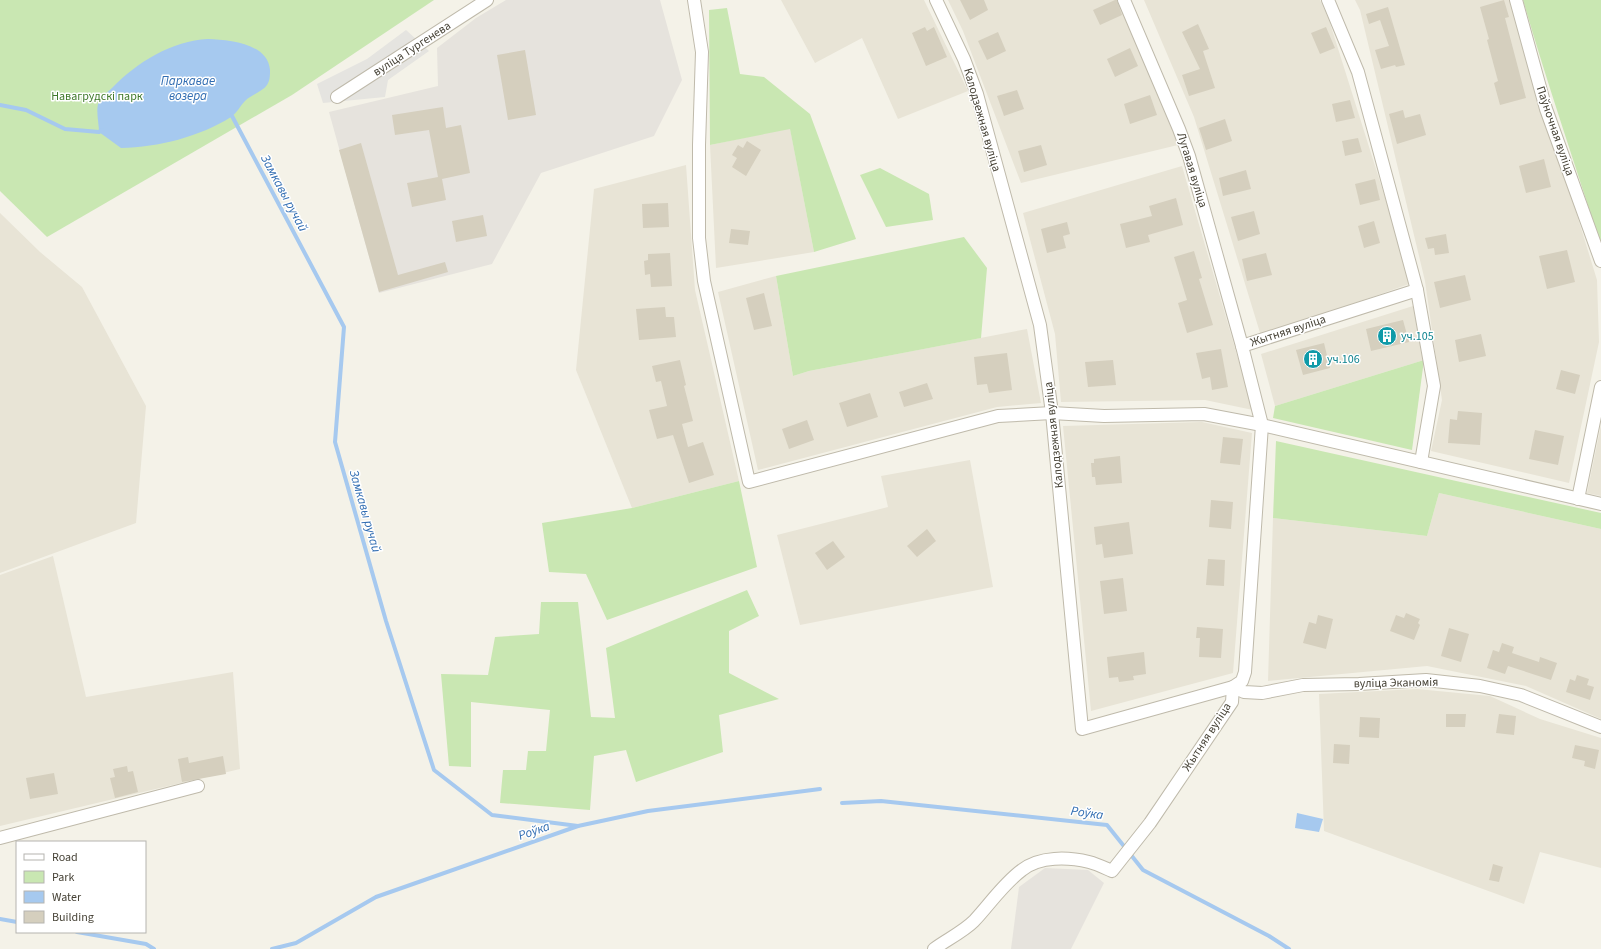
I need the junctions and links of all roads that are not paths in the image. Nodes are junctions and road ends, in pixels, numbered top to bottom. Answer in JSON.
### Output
{"nodes":[{"id":1,"x":487,"y":0,"type":"edge"},
{"id":2,"x":694,"y":0,"type":"edge"},
{"id":3,"x":936,"y":0,"type":"edge"},
{"id":4,"x":1124,"y":0,"type":"edge"},
{"id":5,"x":1328,"y":0,"type":"edge"},
{"id":6,"x":1516,"y":0,"type":"edge"},
{"id":7,"x":337,"y":98,"type":"dead end"},
{"id":8,"x":1601,"y":261,"type":"edge"},
{"id":9,"x":1417,"y":290,"type":"junction"},
{"id":10,"x":1242,"y":346,"type":"junction"},
{"id":11,"x":1601,"y":387,"type":"edge"},
{"id":12,"x":1052,"y":413,"type":"junction"},
{"id":13,"x":1262,"y":425,"type":"junction"},
{"id":14,"x":1421,"y":462,"type":"junction"},
{"id":15,"x":1578,"y":499,"type":"junction"},
{"id":16,"x":1601,"y":504,"type":"edge"},
{"id":17,"x":1233,"y":687,"type":"junction"},
{"id":18,"x":1601,"y":728,"type":"edge"},
{"id":19,"x":198,"y":786,"type":"dead end"},
{"id":20,"x":0,"y":838,"type":"edge"},
{"id":21,"x":934,"y":949,"type":"edge"}],
"edges":[{"from":1,"to":7,"type":"street","name":"вуліца Тургенева"},
{"from":2,"to":12,"type":"street"},
{"from":3,"to":12,"type":"street","name":"Калодзежная вуліца"},
{"from":4,"to":10,"type":"street","name":"Лугавая вуліца"},
{"from":5,"to":9,"type":"street"},
{"from":6,"to":8,"type":"street","name":"Паўночная вуліца"},
{"from":9,"to":10,"type":"street","name":"Жытняя вуліца"},
{"from":9,"to":14,"type":"street"},
{"from":10,"to":13,"type":"street","name":"Жытняя вуліца"},
{"from":11,"to":15,"type":"street"},
{"from":12,"to":13,"type":"street"},
{"from":12,"to":17,"type":"street","name":"Калодзежная вуліца"},
{"from":13,"to":14,"type":"street"},
{"from":13,"to":17,"type":"street","name":"Жытняя вуліца"},
{"from":14,"to":15,"type":"street"},
{"from":15,"to":16,"type":"street"},
{"from":17,"to":18,"type":"street","name":"вуліца Эканомія"},
{"from":17,"to":21,"type":"street","name":"Жытняя вуліца"},
{"from":19,"to":20,"type":"street"}]}
